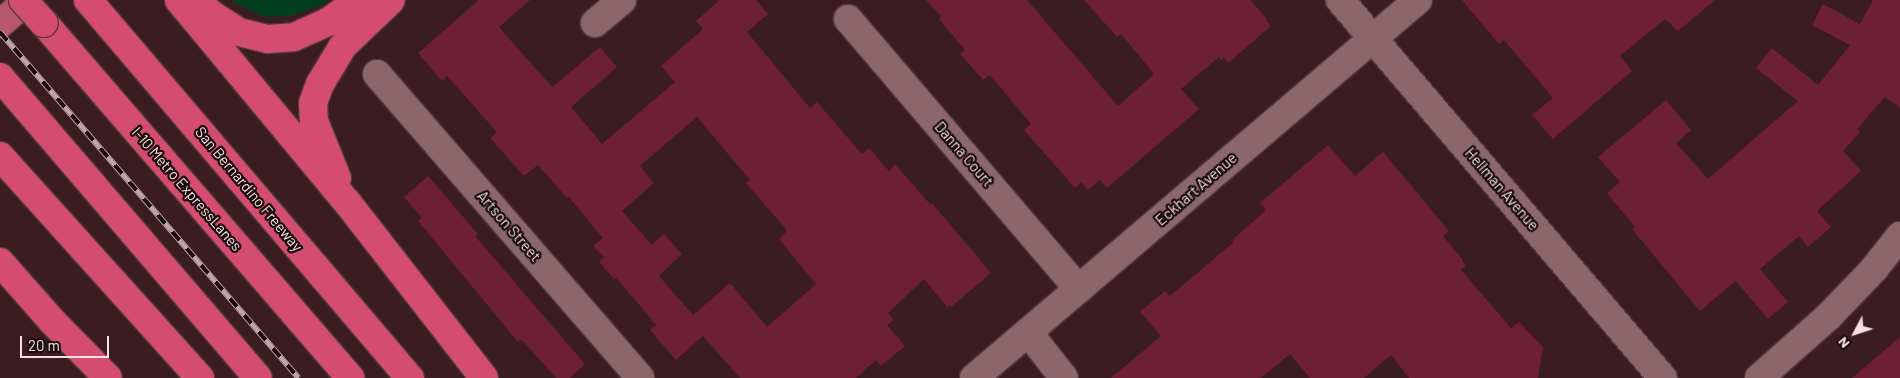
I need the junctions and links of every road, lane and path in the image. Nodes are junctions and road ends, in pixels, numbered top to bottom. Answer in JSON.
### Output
{"nodes":[{"id":1,"x":23,"y":0,"type":"edge"},
{"id":2,"x":28,"y":0,"type":"edge"},
{"id":3,"x":88,"y":0,"type":"edge"},
{"id":4,"x":179,"y":0,"type":"edge"},
{"id":5,"x":196,"y":0,"type":"edge"},
{"id":6,"x":358,"y":0,"type":"edge"},
{"id":7,"x":391,"y":0,"type":"edge"},
{"id":8,"x":622,"y":0,"type":"edge"},
{"id":9,"x":1340,"y":0,"type":"edge"},
{"id":10,"x":1418,"y":0,"type":"edge"},
{"id":11,"x":848,"y":19,"type":"dead end"},
{"id":12,"x":595,"y":23,"type":"dead end"},
{"id":13,"x":0,"y":24,"type":"edge"},
{"id":14,"x":1373,"y":39,"type":"junction"},
{"id":15,"x":377,"y":74,"type":"dead end"},
{"id":16,"x":0,"y":77,"type":"edge"},
{"id":17,"x":0,"y":156,"type":"edge"},
{"id":18,"x":346,"y":202,"type":"junction"},
{"id":19,"x":1900,"y":236,"type":"edge"},
{"id":20,"x":0,"y":262,"type":"edge"},
{"id":21,"x":1079,"y":289,"type":"junction"},
{"id":22,"x":1028,"y":332,"type":"junction"},
{"id":23,"x":108,"y":378,"type":"edge"},
{"id":24,"x":200,"y":378,"type":"edge"},
{"id":25,"x":258,"y":378,"type":"edge"},
{"id":26,"x":350,"y":378,"type":"edge"},
{"id":27,"x":410,"y":378,"type":"edge"},
{"id":28,"x":484,"y":378,"type":"edge"},
{"id":29,"x":640,"y":378,"type":"edge"},
{"id":30,"x":974,"y":378,"type":"edge"},
{"id":31,"x":1064,"y":378,"type":"edge"},
{"id":32,"x":1663,"y":378,"type":"edge"},
{"id":33,"x":1759,"y":378,"type":"edge"}],
"edges":[{"from":1,"to":26,"type":"highway","name":"I-10 Metro ExpressLanes","bridge":true},
{"from":2,"to":13,"type":"main road"},
{"from":3,"to":27,"type":"highway","name":"San Bernardino Freeway"},
{"from":4,"to":18,"type":"highway"},
{"from":5,"to":6,"type":"highway"},
{"from":7,"to":18,"type":"highway"},
{"from":8,"to":12,"type":"street"},
{"from":9,"to":14,"type":"street","name":"Hellman Avenue"},
{"from":10,"to":14,"type":"street","name":"Eckhart Avenue"},
{"from":11,"to":21,"type":"street","name":"Danna Court"},
{"from":14,"to":21,"type":"street","name":"Eckhart Avenue"},
{"from":14,"to":32,"type":"street","name":"Hellman Avenue"},
{"from":15,"to":29,"type":"street","name":"Artson Street"},
{"from":16,"to":25,"type":"highway"},
{"from":17,"to":24,"type":"highway"},
{"from":18,"to":28,"type":"highway"},
{"from":19,"to":33,"type":"street"},
{"from":20,"to":23,"type":"highway"},
{"from":21,"to":22,"type":"street","name":"Eckhart Avenue"},
{"from":22,"to":30,"type":"street","name":"Eckhart Avenue"},
{"from":22,"to":31,"type":"street"}]}
